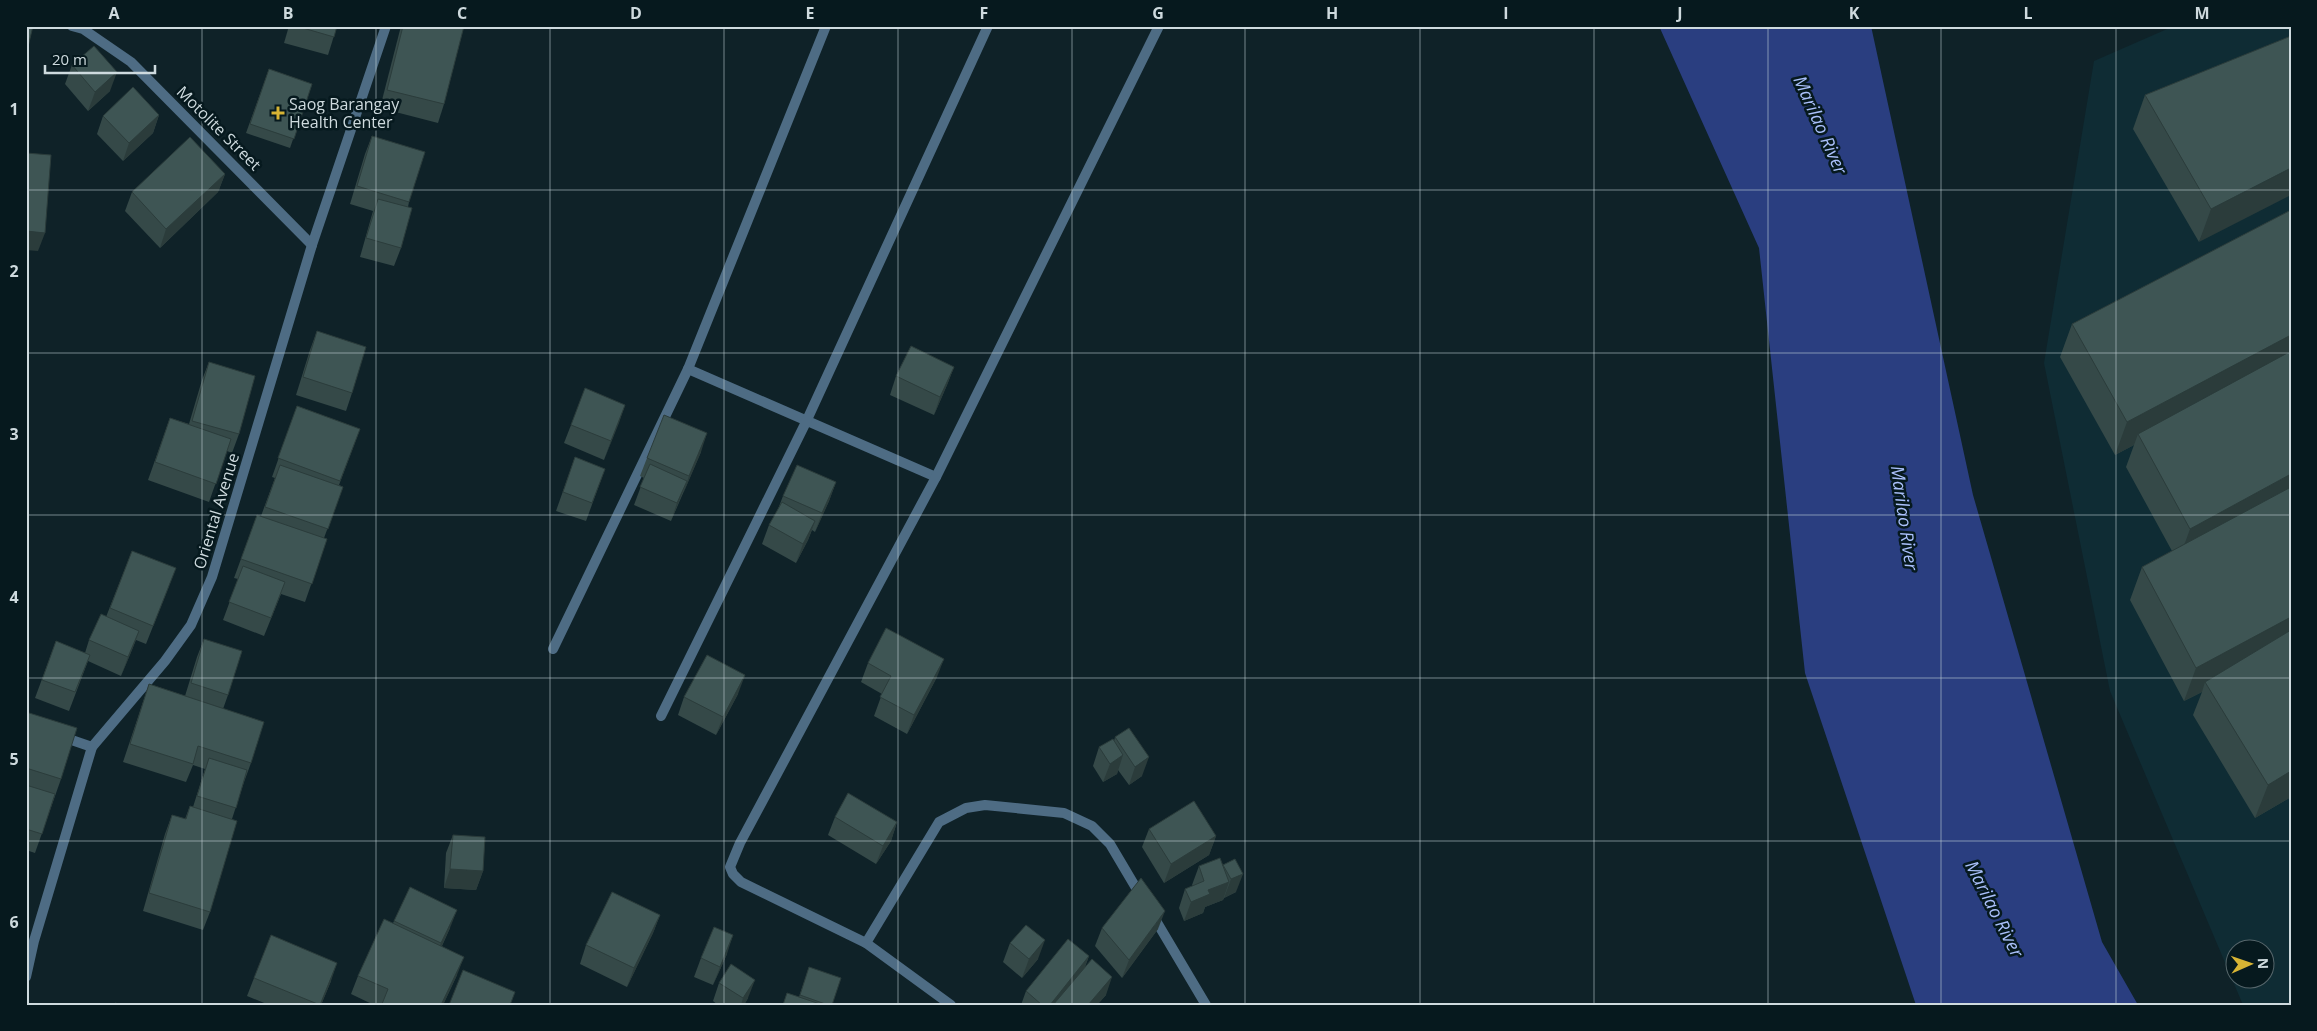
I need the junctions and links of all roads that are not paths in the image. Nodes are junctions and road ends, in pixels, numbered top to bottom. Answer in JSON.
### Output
{"nodes":[{"id":1,"x":72,"y":26,"type":"edge"},
{"id":2,"x":386,"y":26,"type":"edge"},
{"id":3,"x":826,"y":26,"type":"edge"},
{"id":4,"x":988,"y":26,"type":"edge"},
{"id":5,"x":1159,"y":26,"type":"edge"},
{"id":6,"x":312,"y":245,"type":"junction"},
{"id":7,"x":688,"y":369,"type":"junction"},
{"id":8,"x":806,"y":422,"type":"junction"},
{"id":9,"x":936,"y":477,"type":"junction"},
{"id":10,"x":554,"y":649,"type":"dead end"},
{"id":11,"x":660,"y":716,"type":"dead end"},
{"id":12,"x":45,"y":731,"type":"edge"},
{"id":13,"x":92,"y":747,"type":"junction"},
{"id":14,"x":30,"y":940,"type":"edge"},
{"id":15,"x":866,"y":944,"type":"junction"},
{"id":16,"x":26,"y":977,"type":"edge"},
{"id":17,"x":951,"y":1005,"type":"edge"},
{"id":18,"x":1206,"y":1005,"type":"edge"}],
"edges":[{"from":1,"to":6,"type":"street","name":"Motolite Street"},
{"from":2,"to":6,"type":"street","name":"Oriental Avenue"},
{"from":3,"to":7,"type":"street"},
{"from":4,"to":8,"type":"street"},
{"from":5,"to":9,"type":"street"},
{"from":6,"to":13,"type":"street","name":"Oriental Avenue"},
{"from":7,"to":8,"type":"street"},
{"from":7,"to":10,"type":"street"},
{"from":8,"to":9,"type":"street"},
{"from":8,"to":11,"type":"street"},
{"from":9,"to":15,"type":"street"},
{"from":12,"to":13,"type":"street"},
{"from":13,"to":14,"type":"street","name":"Oriental Avenue"},
{"from":14,"to":16,"type":"street","name":"Oriental Avenue"},
{"from":15,"to":17,"type":"street"},
{"from":15,"to":18,"type":"street"}]}
